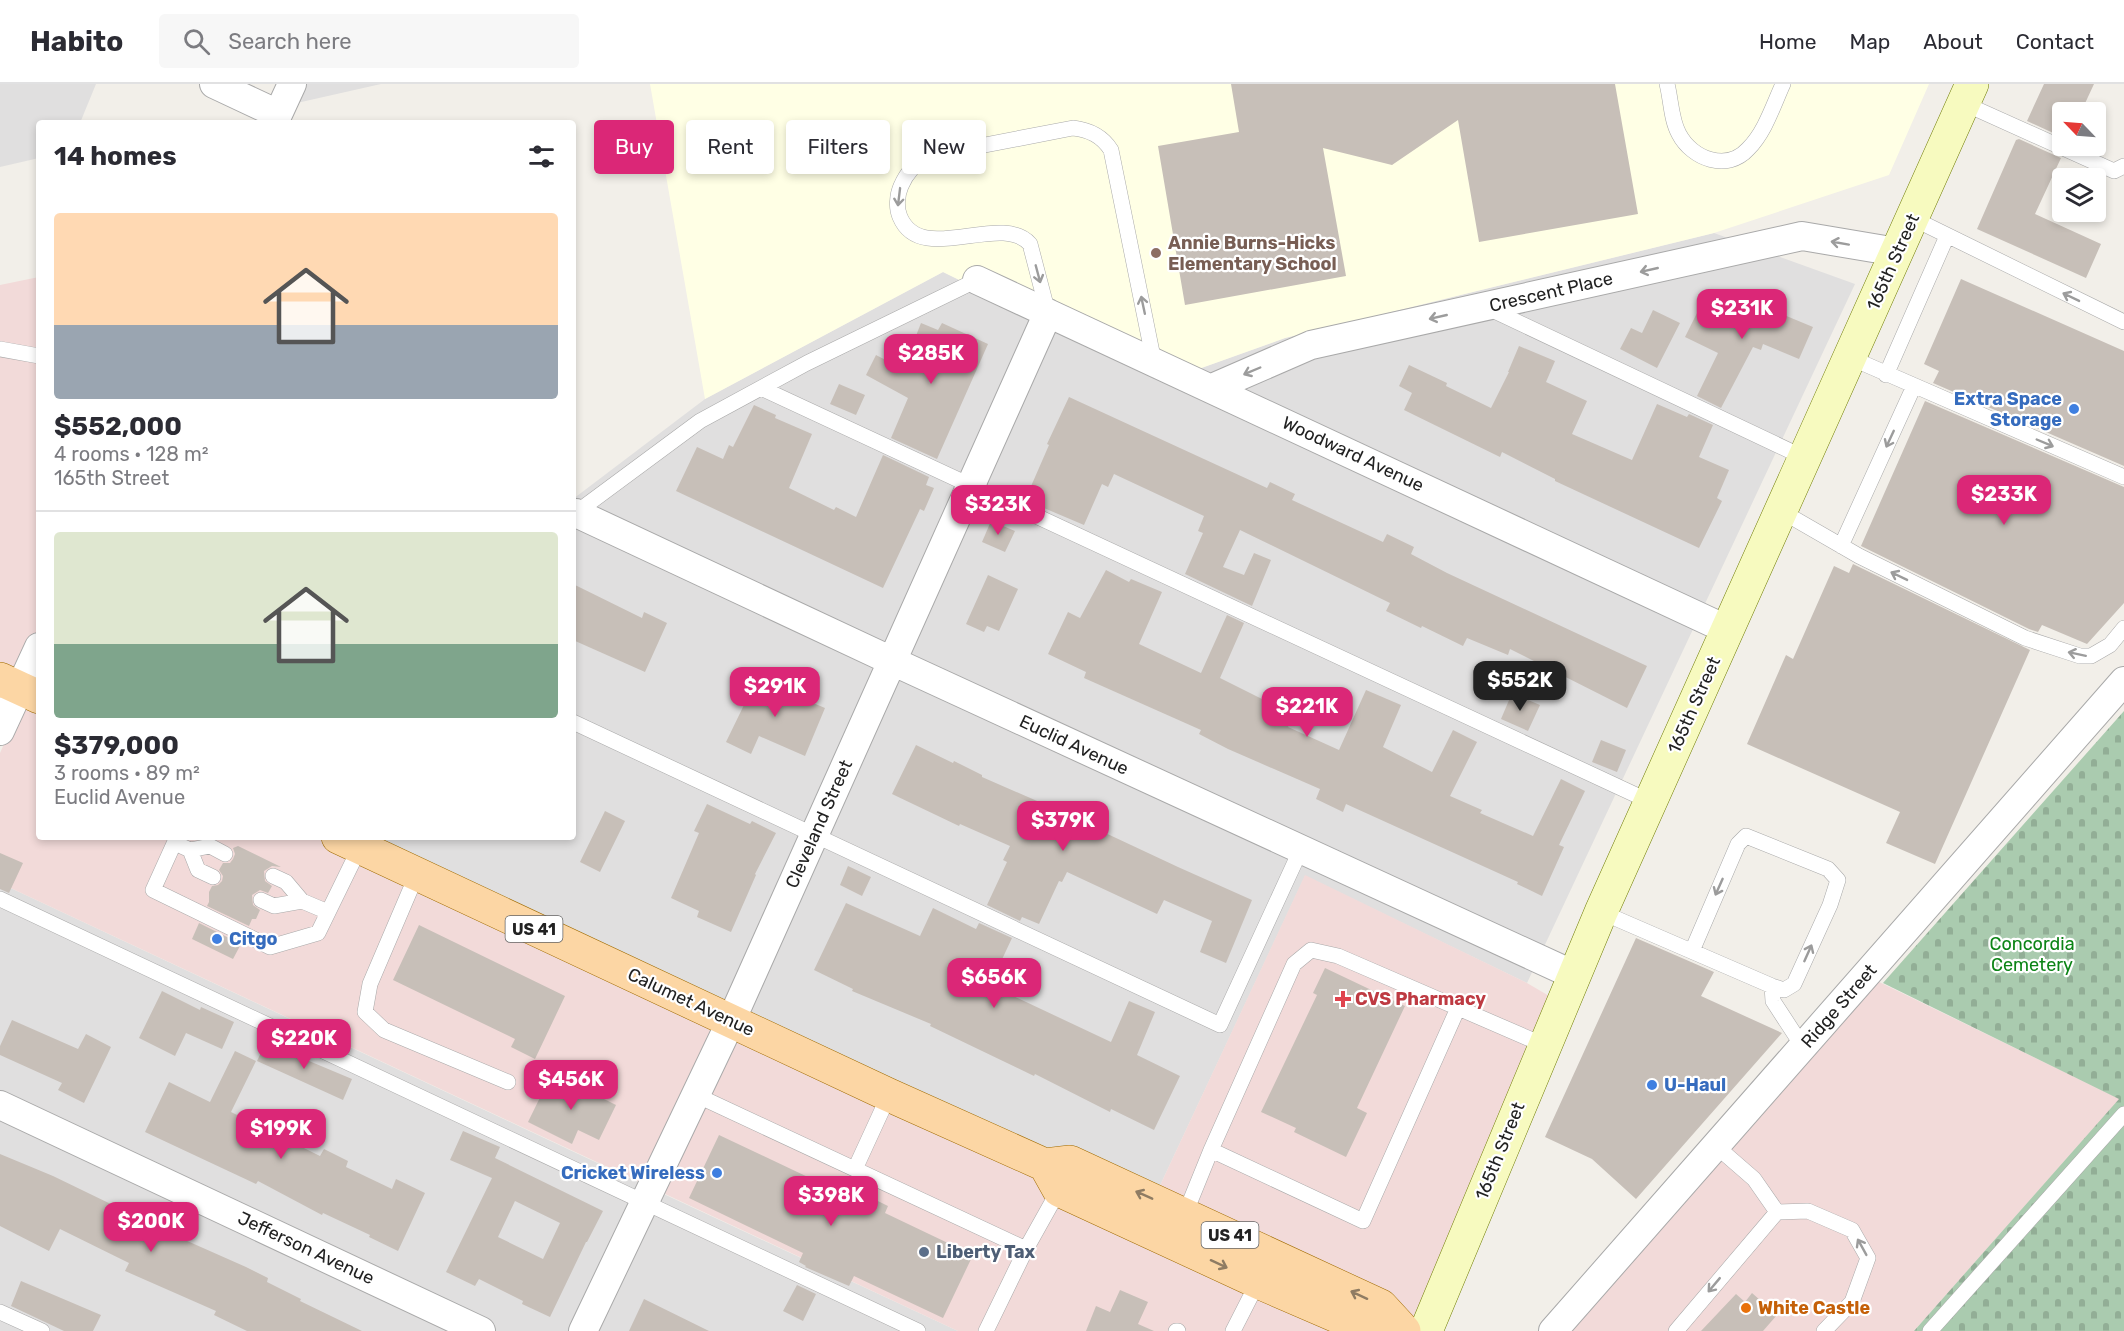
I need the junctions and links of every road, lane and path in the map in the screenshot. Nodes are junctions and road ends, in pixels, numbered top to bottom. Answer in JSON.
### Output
{"nodes":[{"id":1,"x":214,"y":84,"type":"edge"},
{"id":2,"x":292,"y":84,"type":"edge"},
{"id":3,"x":1667,"y":84,"type":"edge"},
{"id":4,"x":1783,"y":84,"type":"edge"},
{"id":5,"x":1967,"y":93,"type":"edge"},
{"id":6,"x":276,"y":119,"type":"edge"},
{"id":7,"x":2124,"y":166,"type":"edge"},
{"id":8,"x":1912,"y":218,"type":"junction"},
{"id":9,"x":1947,"y":236,"type":"junction"},
{"id":10,"x":1897,"y":252,"type":"junction"},
{"id":11,"x":977,"y":280,"type":"joint"},
{"id":12,"x":1485,"y":307,"type":"junction"},
{"id":13,"x":1048,"y":313,"type":"junction"},
{"id":14,"x":2124,"y":322,"type":"edge"},
{"id":15,"x":0,"y":349,"type":"edge"},
{"id":16,"x":36,"y":355,"type":"edge"},
{"id":17,"x":1851,"y":358,"type":"junction"},
{"id":18,"x":1154,"y":362,"type":"junction"},
{"id":19,"x":1886,"y":375,"type":"junction"},
{"id":20,"x":1914,"y":386,"type":"junction"},
{"id":21,"x":761,"y":388,"type":"junction"},
{"id":22,"x":1212,"y":388,"type":"junction"},
{"id":23,"x":1805,"y":458,"type":"junction"},
{"id":24,"x":2124,"y":477,"type":"edge"},
{"id":25,"x":971,"y":486,"type":"junction"},
{"id":26,"x":1781,"y":511,"type":"junction"},
{"id":27,"x":576,"y":513,"type":"edge"},
{"id":28,"x":576,"y":514,"type":"edge"},
{"id":29,"x":1841,"y":546,"type":"junction"},
{"id":30,"x":2124,"y":627,"type":"edge"},
{"id":31,"x":1728,"y":630,"type":"junction"},
{"id":32,"x":36,"y":653,"type":"edge"},
{"id":33,"x":892,"y":661,"type":"junction"},
{"id":34,"x":2124,"y":681,"type":"edge"},
{"id":35,"x":20,"y":688,"type":"edge"},
{"id":36,"x":576,"y":723,"type":"edge"},
{"id":37,"x":0,"y":731,"type":"edge"},
{"id":38,"x":1651,"y":802,"type":"junction"},
{"id":39,"x":814,"y":836,"type":"junction"},
{"id":40,"x":176,"y":840,"type":"edge"},
{"id":41,"x":349,"y":842,"type":"edge"},
{"id":42,"x":1301,"y":849,"type":"junction"},
{"id":43,"x":190,"y":850,"type":"junction"},
{"id":44,"x":225,"y":854,"type":"dead end"},
{"id":45,"x":417,"y":874,"type":"junction"},
{"id":46,"x":273,"y":876,"type":"dead end"},
{"id":47,"x":213,"y":877,"type":"dead end"},
{"id":48,"x":0,"y":899,"type":"edge"},
{"id":49,"x":261,"y":900,"type":"dead end"},
{"id":50,"x":303,"y":902,"type":"junction"},
{"id":51,"x":328,"y":912,"type":"junction"},
{"id":52,"x":1601,"y":912,"type":"junction"},
{"id":53,"x":1692,"y":951,"type":"junction"},
{"id":54,"x":1574,"y":975,"type":"junction"},
{"id":55,"x":1772,"y":986,"type":"junction"},
{"id":56,"x":1458,"y":1008,"type":"junction"},
{"id":57,"x":731,"y":1021,"type":"junction"},
{"id":58,"x":1544,"y":1046,"type":"junction"},
{"id":59,"x":1803,"y":1047,"type":"junction"},
{"id":60,"x":508,"y":1082,"type":"dead end"},
{"id":61,"x":696,"y":1095,"type":"junction"},
{"id":62,"x":889,"y":1095,"type":"junction"},
{"id":63,"x":0,"y":1105,"type":"edge"},
{"id":64,"x":2124,"y":1114,"type":"edge"},
{"id":65,"x":1716,"y":1146,"type":"junction"},
{"id":66,"x":1211,"y":1150,"type":"junction"},
{"id":67,"x":855,"y":1169,"type":"junction"},
{"id":68,"x":1052,"y":1178,"type":"junction"},
{"id":69,"x":644,"y":1203,"type":"junction"},
{"id":70,"x":1777,"y":1212,"type":"junction"},
{"id":71,"x":1185,"y":1214,"type":"junction"},
{"id":72,"x":1026,"y":1249,"type":"junction"},
{"id":73,"x":1258,"y":1282,"type":"junction"},
{"id":74,"x":0,"y":1312,"type":"edge"},
{"id":75,"x":42,"y":1331,"type":"edge"},
{"id":76,"x":481,"y":1331,"type":"edge"},
{"id":77,"x":583,"y":1331,"type":"edge"},
{"id":78,"x":918,"y":1331,"type":"edge"},
{"id":79,"x":986,"y":1331,"type":"edge"},
{"id":80,"x":1233,"y":1331,"type":"edge"},
{"id":81,"x":1376,"y":1331,"type":"edge"},
{"id":82,"x":1404,"y":1331,"type":"edge"},
{"id":83,"x":1426,"y":1331,"type":"edge"},
{"id":84,"x":1553,"y":1331,"type":"edge"},
{"id":85,"x":1676,"y":1331,"type":"edge"},
{"id":86,"x":1824,"y":1331,"type":"edge"},
{"id":87,"x":1930,"y":1331,"type":"edge"}],
"edges":[{"from":1,"to":6,"type":"street"},
{"from":2,"to":6,"type":"street"},
{"from":3,"to":4,"type":"lane"},
{"from":5,"to":7,"type":"lane"},
{"from":5,"to":8,"type":"main road","name":"165th Street"},
{"from":8,"to":9,"type":"lane"},
{"from":8,"to":10,"type":"main road","name":"165th Street"},
{"from":14,"to":9,"type":"lane","one_way":true},
{"from":9,"to":19,"type":"lane"},
{"from":10,"to":12,"type":"street","name":"Crescent Place","one_way":true},
{"from":10,"to":17,"type":"main road","name":"165th Street"},
{"from":11,"to":13,"type":"street","name":"Woodward Avenue"},
{"from":11,"to":21,"type":"lane"},
{"from":12,"to":22,"type":"street","name":"Crescent Place","one_way":true},
{"from":12,"to":23,"type":"lane"},
{"from":13,"to":18,"type":"street","name":"Woodward Avenue"},
{"from":18,"to":13,"type":"lane","one_way":true},
{"from":13,"to":25,"type":"street","name":"Cleveland Street"},
{"from":15,"to":16,"type":"lane"},
{"from":17,"to":19,"type":"lane"},
{"from":17,"to":23,"type":"main road","name":"165th Street"},
{"from":18,"to":22,"type":"street","name":"Woodward Avenue"},
{"from":19,"to":20,"type":"lane"},
{"from":20,"to":24,"type":"lane","one_way":true},
{"from":20,"to":29,"type":"lane","one_way":true},
{"from":21,"to":25,"type":"lane"},
{"from":21,"to":27,"type":"lane"},
{"from":22,"to":31,"type":"street","name":"Woodward Avenue"},
{"from":23,"to":26,"type":"main road","name":"165th Street"},
{"from":25,"to":33,"type":"street","name":"Cleveland Street"},
{"from":25,"to":38,"type":"lane"},
{"from":26,"to":29,"type":"lane"},
{"from":26,"to":31,"type":"main road","name":"165th Street"},
{"from":28,"to":33,"type":"street","name":"Euclid Avenue"},
{"from":30,"to":29,"type":"lane","one_way":true},
{"from":31,"to":38,"type":"main road","name":"165th Street"},
{"from":32,"to":35,"type":"street"},
{"from":33,"to":39,"type":"street","name":"Cleveland Street"},
{"from":33,"to":42,"type":"street","name":"Euclid Avenue"},
{"from":34,"to":59,"type":"street","name":"Ridge Street"},
{"from":35,"to":37,"type":"street"},
{"from":36,"to":39,"type":"lane"},
{"from":38,"to":52,"type":"main road","name":"165th Street"},
{"from":39,"to":42,"type":"lane"},
{"from":39,"to":57,"type":"street","name":"Cleveland Street"},
{"from":40,"to":43,"type":"lane"},
{"from":40,"to":51,"type":"lane"},
{"from":41,"to":45,"type":"main road","name":"Calumet Avenue","number":"US 41"},
{"from":41,"to":51,"type":"lane"},
{"from":42,"to":54,"type":"street","name":"Euclid Avenue"},
{"from":43,"to":44,"type":"lane"},
{"from":43,"to":47,"type":"lane"},
{"from":45,"to":57,"type":"main road","name":"Calumet Avenue","number":"US 41"},
{"from":45,"to":60,"type":"lane"},
{"from":46,"to":50,"type":"lane"},
{"from":48,"to":69,"type":"lane"},
{"from":49,"to":50,"type":"lane"},
{"from":50,"to":51,"type":"lane"},
{"from":52,"to":53,"type":"lane"},
{"from":52,"to":54,"type":"main road","name":"165th Street"},
{"from":53,"to":55,"type":"lane"},
{"from":55,"to":53,"type":"lane","one_way":true},
{"from":54,"to":58,"type":"main road","name":"165th Street"},
{"from":55,"to":59,"type":"lane"},
{"from":56,"to":58,"type":"lane"},
{"from":56,"to":66,"type":"lane"},
{"from":56,"to":66,"type":"lane"},
{"from":57,"to":61,"type":"street","name":"Cleveland Street"},
{"from":57,"to":62,"type":"main road","name":"Calumet Avenue","number":"US 41"},
{"from":58,"to":83,"type":"main road","name":"165th Street"},
{"from":59,"to":65,"type":"street","name":"Ridge Street"},
{"from":61,"to":67,"type":"lane"},
{"from":61,"to":69,"type":"street","name":"Cleveland Street"},
{"from":62,"to":67,"type":"lane"},
{"from":62,"to":68,"type":"main road","name":"Calumet Avenue","number":"US 41"},
{"from":63,"to":76,"type":"street","name":"Jefferson Avenue"},
{"from":64,"to":87,"type":"lane"},
{"from":65,"to":70,"type":"lane"},
{"from":65,"to":84,"type":"street","name":"Ridge Street"},
{"from":66,"to":71,"type":"lane"},
{"from":67,"to":72,"type":"lane"},
{"from":71,"to":68,"type":"main road","name":"Calumet Avenue","number":"US 41","one_way":true},
{"from":68,"to":72,"type":"lane"},
{"from":68,"to":73,"type":"main road","name":"Calumet Avenue","number":"US 41","one_way":true},
{"from":69,"to":77,"type":"street","name":"Cleveland Street"},
{"from":69,"to":78,"type":"lane"},
{"from":70,"to":85,"type":"lane","one_way":true},
{"from":86,"to":70,"type":"lane","one_way":true},
{"from":82,"to":71,"type":"main road","name":"Calumet Avenue","number":"US 41","one_way":true},
{"from":72,"to":79,"type":"lane"},
{"from":73,"to":80,"type":"lane"},
{"from":73,"to":81,"type":"main road","name":"Calumet Avenue","number":"US 41"},
{"from":74,"to":75,"type":"lane"}]}
